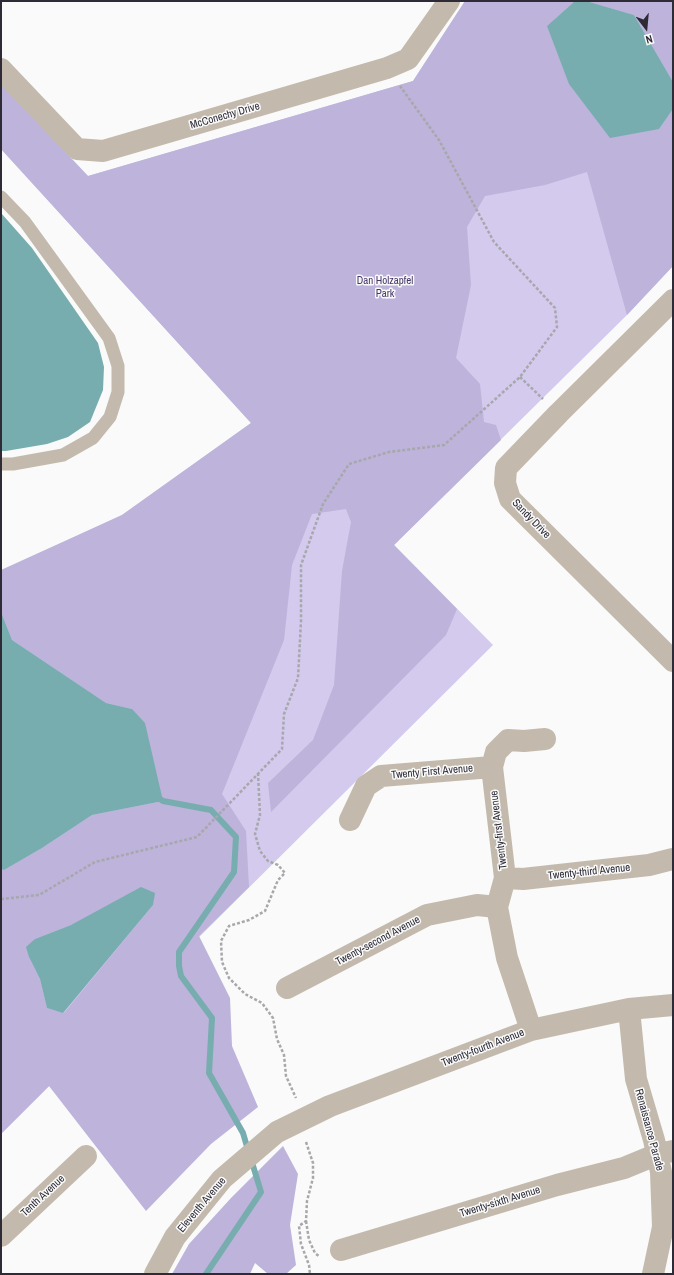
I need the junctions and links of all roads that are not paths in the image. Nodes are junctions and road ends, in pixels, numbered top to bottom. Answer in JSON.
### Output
{"nodes":[{"id":1,"x":448,"y":1,"type":"edge"},
{"id":2,"x":1,"y":69,"type":"edge"},
{"id":3,"x":1,"y":197,"type":"edge"},
{"id":4,"x":669,"y":312,"type":"edge"},
{"id":5,"x":1,"y":464,"type":"edge"},
{"id":6,"x":673,"y":660,"type":"edge"},
{"id":7,"x":545,"y":739,"type":"dead end"},
{"id":8,"x":492,"y":767,"type":"junction"},
{"id":9,"x":350,"y":820,"type":"dead end"},
{"id":10,"x":673,"y":858,"type":"edge"},
{"id":11,"x":505,"y":878,"type":"junction"},
{"id":12,"x":497,"y":908,"type":"junction"},
{"id":13,"x":287,"y":988,"type":"dead end"},
{"id":14,"x":673,"y":1005,"type":"edge"},
{"id":15,"x":629,"y":1009,"type":"junction"},
{"id":16,"x":531,"y":1030,"type":"junction"},
{"id":17,"x":301,"y":1120,"type":"joint"},
{"id":18,"x":665,"y":1152,"type":"edge"},
{"id":19,"x":86,"y":1156,"type":"dead end"},
{"id":20,"x":1,"y":1236,"type":"edge"},
{"id":21,"x":341,"y":1250,"type":"dead end"},
{"id":22,"x":155,"y":1274,"type":"edge"},
{"id":23,"x":653,"y":1274,"type":"edge"}],
"edges":[{"from":1,"to":2,"type":"street","name":"McConechy Drive"},
{"from":3,"to":5,"type":"lane"},
{"from":4,"to":6,"type":"street","name":"Sandy Drive"},
{"from":7,"to":8,"type":"street","name":"Twenty-first Avenue"},
{"from":8,"to":9,"type":"street","name":"Twenty First Avenue"},
{"from":8,"to":11,"type":"street","name":"Twenty-first Avenue"},
{"from":10,"to":11,"type":"street","name":"Twenty-third Avenue"},
{"from":11,"to":12,"type":"street","name":"Twenty-first Avenue"},
{"from":12,"to":13,"type":"street","name":"Twenty-second Avenue"},
{"from":12,"to":16,"type":"street","name":"Twenty-first Avenue"},
{"from":14,"to":15,"type":"street","name":"Twenty-fourth Avenue"},
{"from":15,"to":16,"type":"street","name":"Twenty-fourth Avenue"},
{"from":15,"to":18,"type":"street","name":"Renaissance Parade"},
{"from":16,"to":17,"type":"street","name":"Twenty-fourth Avenue"},
{"from":17,"to":22,"type":"street","name":"Eleventh Avenue"},
{"from":18,"to":21,"type":"street","name":"Twenty-sixth Avenue"},
{"from":18,"to":23,"type":"street","name":"Renaissance Parade"},
{"from":19,"to":20,"type":"street","name":"Tenth Avenue"}]}
